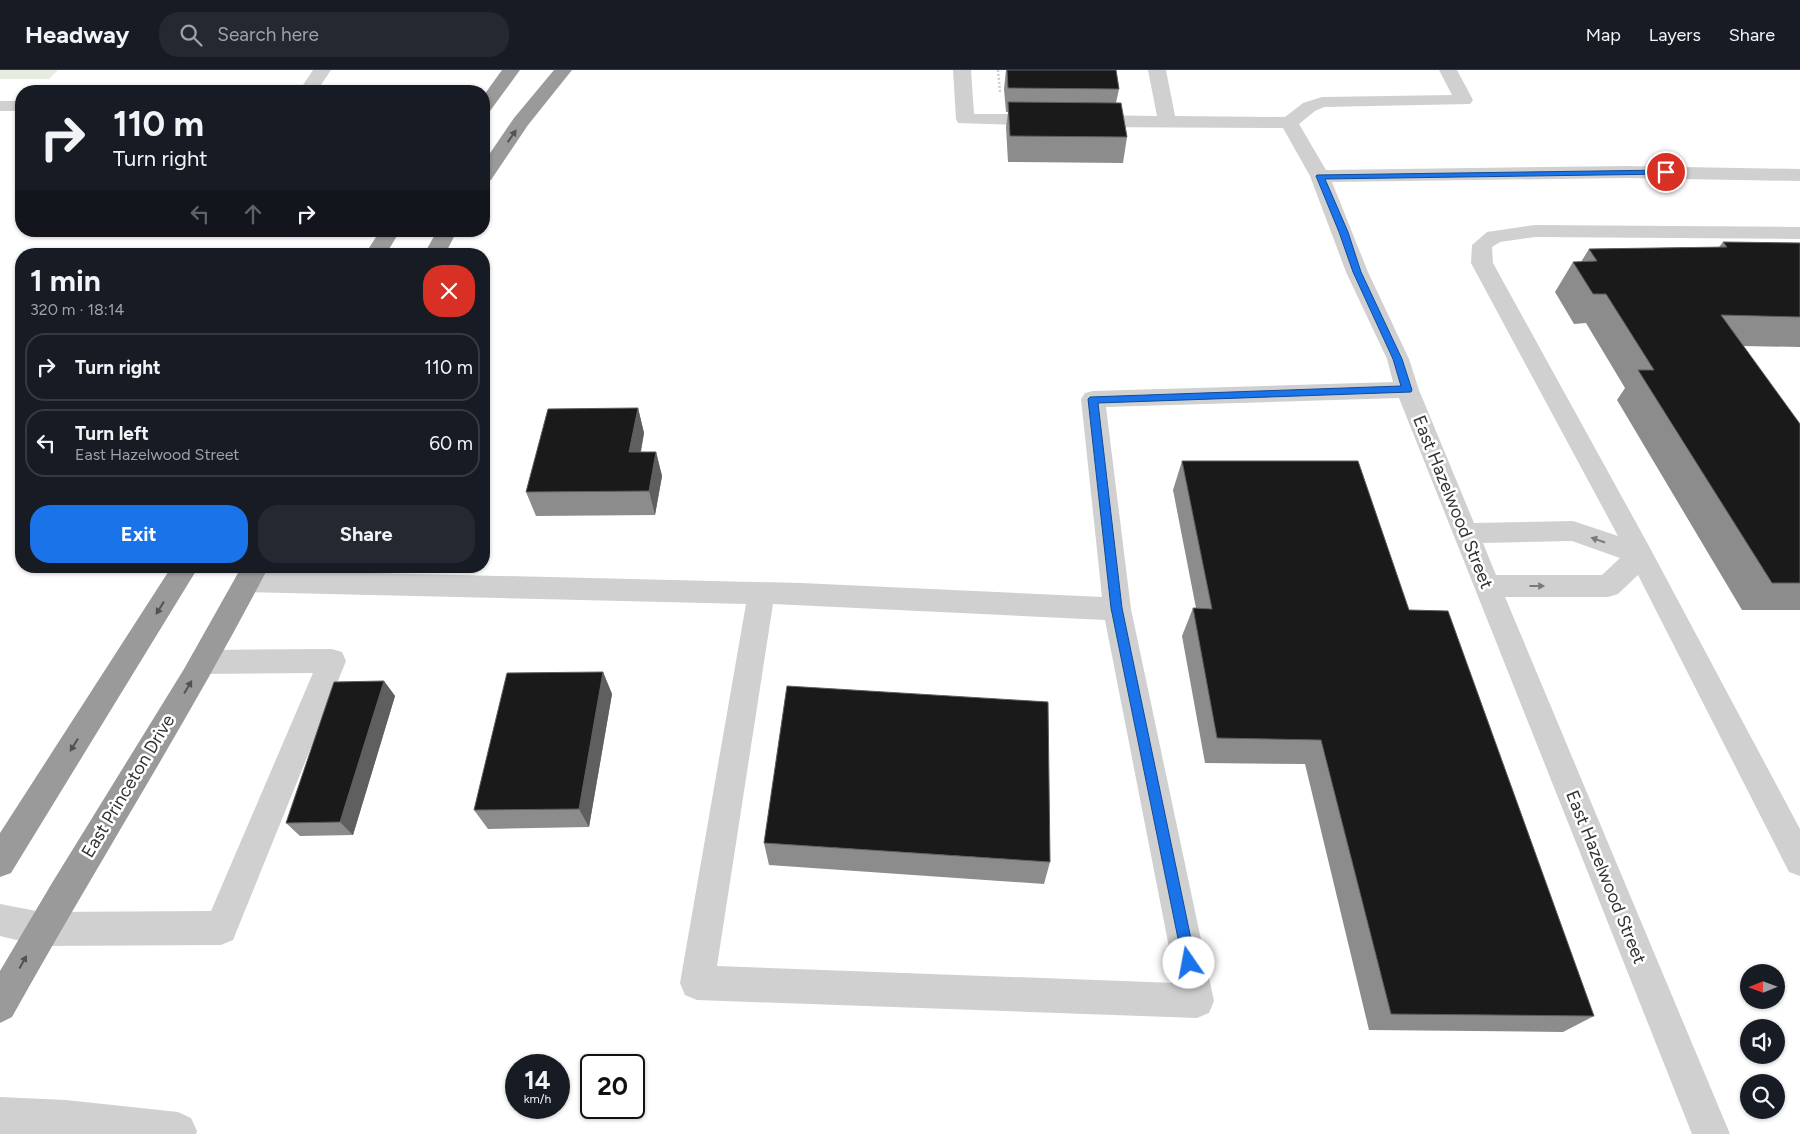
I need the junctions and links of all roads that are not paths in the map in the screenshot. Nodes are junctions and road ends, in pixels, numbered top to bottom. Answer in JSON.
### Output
{"nodes":[{"id":1,"x":322,"y":70,"type":"edge"},
{"id":2,"x":511,"y":70,"type":"edge"},
{"id":3,"x":563,"y":70,"type":"edge"},
{"id":4,"x":962,"y":70,"type":"edge"},
{"id":5,"x":1157,"y":70,"type":"edge"},
{"id":6,"x":1448,"y":70,"type":"edge"},
{"id":7,"x":312,"y":85,"type":"edge"},
{"id":8,"x":490,"y":99,"type":"edge"},
{"id":9,"x":0,"y":106,"type":"edge"},
{"id":10,"x":15,"y":106,"type":"edge"},
{"id":11,"x":1167,"y":122,"type":"junction"},
{"id":12,"x":1289,"y":123,"type":"junction"},
{"id":13,"x":490,"y":167,"type":"edge"},
{"id":14,"x":1800,"y":175,"type":"edge"},
{"id":15,"x":1320,"y":176,"type":"junction"},
{"id":16,"x":1800,"y":233,"type":"edge"},
{"id":17,"x":386,"y":237,"type":"edge"},
{"id":18,"x":444,"y":237,"type":"edge"},
{"id":19,"x":379,"y":248,"type":"edge"},
{"id":20,"x":437,"y":248,"type":"edge"},
{"id":21,"x":1407,"y":390,"type":"junction"},
{"id":22,"x":1466,"y":533,"type":"junction"},
{"id":23,"x":1641,"y":554,"type":"junction"},
{"id":24,"x":182,"y":573,"type":"edge"},
{"id":25,"x":252,"y":574,"type":"edge"},
{"id":26,"x":1488,"y":586,"type":"junction"},
{"id":27,"x":761,"y":594,"type":"junction"},
{"id":28,"x":1117,"y":608,"type":"junction"},
{"id":29,"x":203,"y":662,"type":"junction"},
{"id":30,"x":1800,"y":861,"type":"edge"},
{"id":31,"x":0,"y":862,"type":"edge"},
{"id":32,"x":0,"y":920,"type":"edge"},
{"id":33,"x":42,"y":929,"type":"junction"},
{"id":34,"x":0,"y":1005,"type":"edge"},
{"id":35,"x":0,"y":1116,"type":"edge"},
{"id":36,"x":177,"y":1134,"type":"edge"},
{"id":37,"x":1711,"y":1134,"type":"edge"}],
"edges":[{"from":1,"to":7,"type":"street"},
{"from":2,"to":8,"type":"highway"},
{"from":13,"to":3,"type":"highway","one_way":true},
{"from":4,"to":11,"type":"street"},
{"from":5,"to":11,"type":"street"},
{"from":6,"to":12,"type":"street"},
{"from":9,"to":10,"type":"street"},
{"from":11,"to":12,"type":"street"},
{"from":12,"to":15,"type":"street","name":"East Hazelwood Street"},
{"from":14,"to":15,"type":"street"},
{"from":15,"to":21,"type":"street","name":"East Hazelwood Street"},
{"from":16,"to":23,"type":"street"},
{"from":17,"to":19,"type":"highway"},
{"from":18,"to":20,"type":"highway"},
{"from":21,"to":22,"type":"street","name":"East Hazelwood Street"},
{"from":21,"to":28,"type":"street"},
{"from":23,"to":22,"type":"street","one_way":true},
{"from":22,"to":26,"type":"street","name":"East Hazelwood Street"},
{"from":26,"to":23,"type":"street","one_way":true},
{"from":23,"to":30,"type":"street"},
{"from":24,"to":31,"type":"highway","one_way":true},
{"from":25,"to":27,"type":"street"},
{"from":25,"to":29,"type":"highway","name":"East Princeton Drive"},
{"from":26,"to":37,"type":"street","name":"East Hazelwood Street"},
{"from":27,"to":28,"type":"street"},
{"from":27,"to":28,"type":"street"},
{"from":33,"to":29,"type":"highway","name":"East Princeton Drive","one_way":true},
{"from":29,"to":33,"type":"street"},
{"from":32,"to":33,"type":"street"},
{"from":34,"to":33,"type":"highway","name":"East Princeton Drive","one_way":true},
{"from":35,"to":36,"type":"street"}]}
